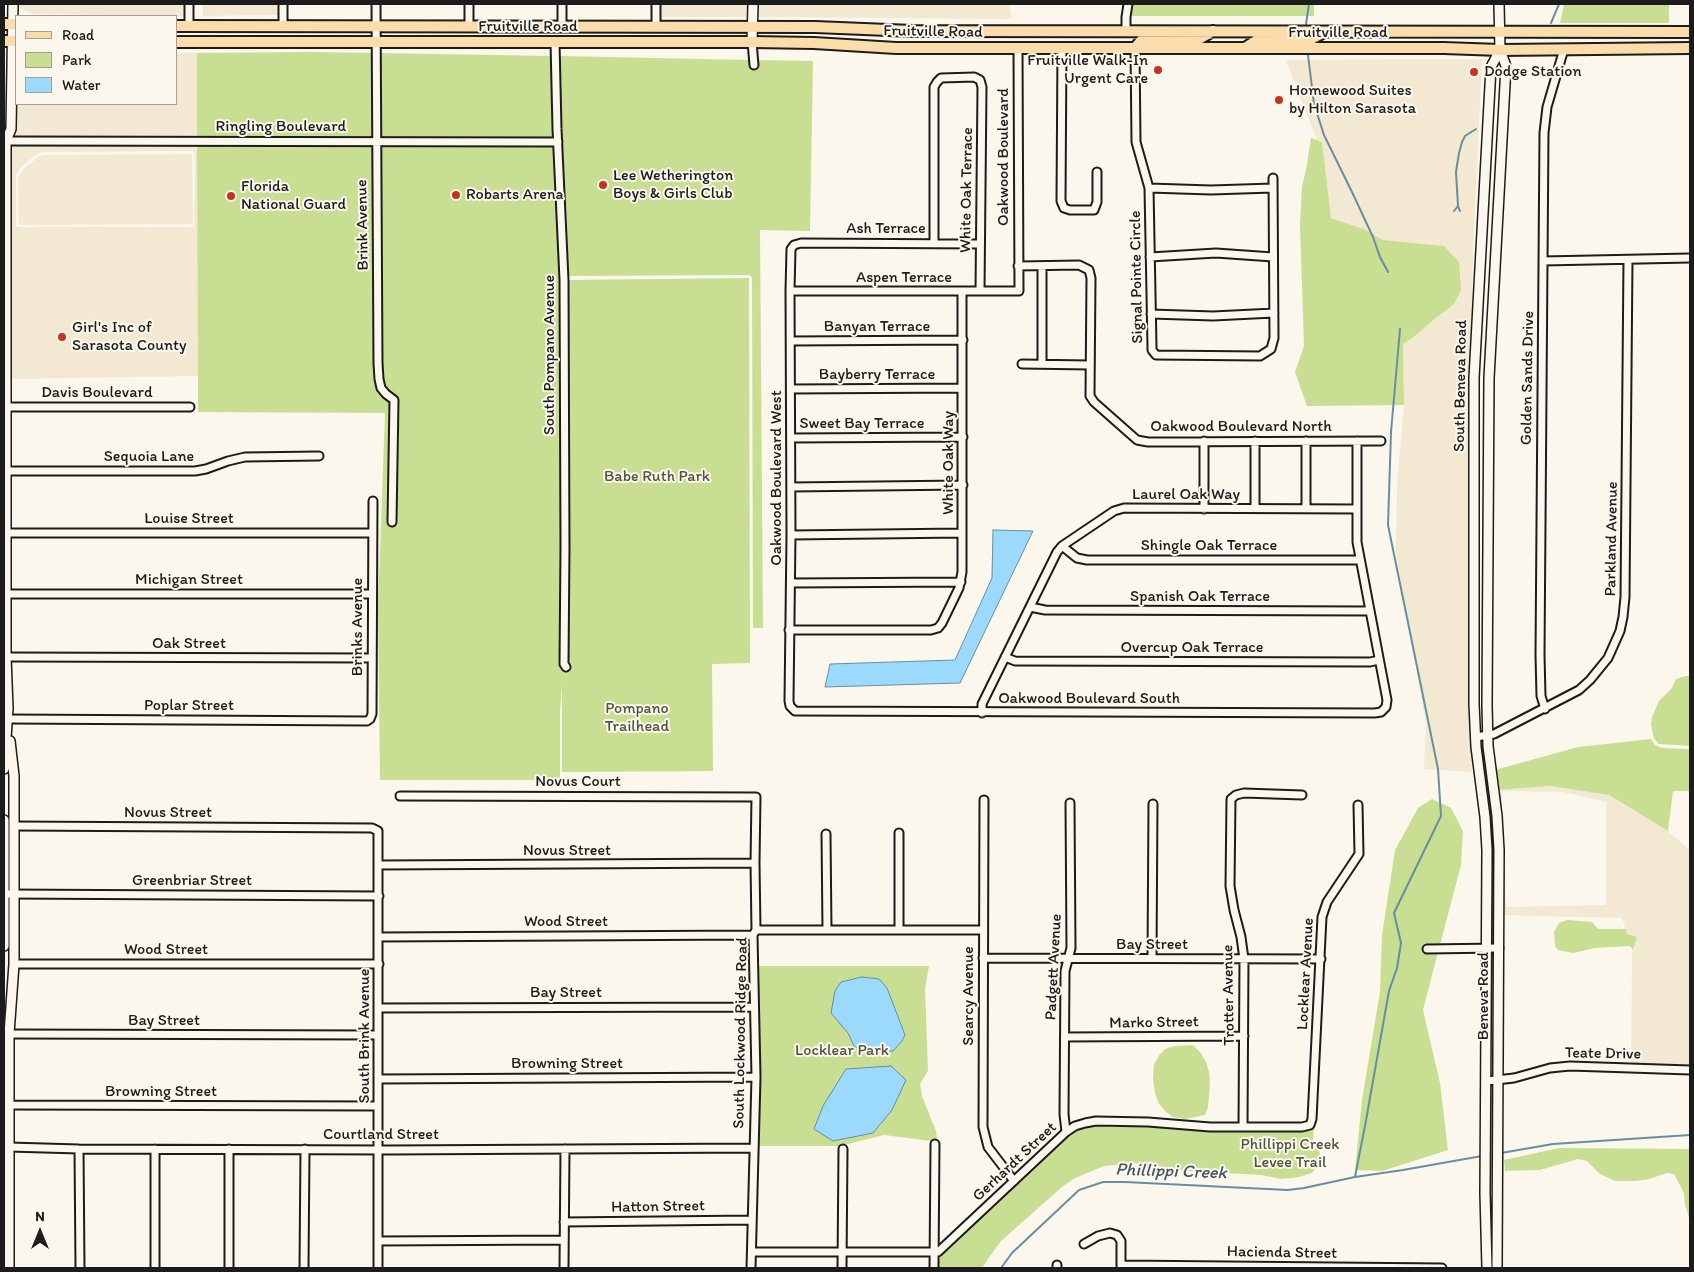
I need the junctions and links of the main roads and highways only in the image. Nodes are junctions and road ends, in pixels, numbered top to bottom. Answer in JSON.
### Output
{"nodes":[{"id":1,"x":13,"y":4,"type":"edge"},
{"id":2,"x":753,"y":4,"type":"edge"},
{"id":3,"x":1499,"y":4,"type":"edge"},
{"id":4,"x":11,"y":24,"type":"edge"},
{"id":5,"x":178,"y":26,"type":"edge"},
{"id":6,"x":753,"y":26,"type":"junction"},
{"id":7,"x":1214,"y":31,"type":"junction"},
{"id":8,"x":1126,"y":32,"type":"junction"},
{"id":9,"x":1324,"y":32,"type":"junction"},
{"id":10,"x":1499,"y":32,"type":"junction"},
{"id":11,"x":1690,"y":32,"type":"edge"},
{"id":12,"x":11,"y":41,"type":"edge"},
{"id":13,"x":178,"y":42,"type":"edge"},
{"id":14,"x":752,"y":42,"type":"junction"},
{"id":15,"x":1091,"y":48,"type":"junction"},
{"id":16,"x":1135,"y":48,"type":"junction"},
{"id":17,"x":1245,"y":48,"type":"junction"},
{"id":18,"x":1690,"y":48,"type":"edge"},
{"id":19,"x":1500,"y":50,"type":"junction"},
{"id":20,"x":4,"y":139,"type":"edge"},
{"id":21,"x":5,"y":228,"type":"edge"},
{"id":22,"x":5,"y":318,"type":"edge"},
{"id":23,"x":5,"y":407,"type":"edge"},
{"id":24,"x":5,"y":501,"type":"edge"},
{"id":25,"x":5,"y":570,"type":"edge"},
{"id":26,"x":5,"y":640,"type":"edge"},
{"id":27,"x":6,"y":708,"type":"edge"},
{"id":28,"x":8,"y":719,"type":"junction"},
{"id":29,"x":1487,"y":724,"type":"joint"},
{"id":30,"x":1475,"y":725,"type":"joint"},
{"id":31,"x":4,"y":769,"type":"edge"},
{"id":32,"x":4,"y":820,"type":"edge"},
{"id":33,"x":5,"y":894,"type":"edge"},
{"id":34,"x":7,"y":926,"type":"edge"},
{"id":35,"x":4,"y":946,"type":"edge"},
{"id":36,"x":8,"y":1009,"type":"edge"},
{"id":37,"x":6,"y":1105,"type":"edge"},
{"id":38,"x":9,"y":1268,"type":"edge"},
{"id":39,"x":1486,"y":1268,"type":"edge"},
{"id":40,"x":1497,"y":1268,"type":"edge"}],
"edges":[{"from":1,"to":4,"type":"main road"},
{"from":2,"to":6,"type":"main road"},
{"from":3,"to":10,"type":"main road","name":"South Beneva Road"},
{"from":4,"to":12,"type":"main road"},
{"from":5,"to":6,"type":"main road","name":"Fruitville Road"},
{"from":6,"to":8,"type":"main road","name":"Fruitville Road"},
{"from":6,"to":14,"type":"main road"},
{"from":7,"to":8,"type":"main road","name":"Fruitville Road"},
{"from":7,"to":9,"type":"main road","name":"Fruitville Road"},
{"from":7,"to":16,"type":"main road"},
{"from":8,"to":15,"type":"main road"},
{"from":9,"to":10,"type":"main road","name":"Fruitville Road"},
{"from":9,"to":17,"type":"main road"},
{"from":10,"to":11,"type":"main road","name":"Fruitville Road"},
{"from":10,"to":19,"type":"main road","name":"South Beneva Road"},
{"from":12,"to":20,"type":"main road"},
{"from":13,"to":14,"type":"main road","name":"Fruitville Road"},
{"from":14,"to":15,"type":"main road","name":"Fruitville Road"},
{"from":15,"to":16,"type":"main road","name":"Fruitville Road"},
{"from":16,"to":17,"type":"main road","name":"Fruitville Road"},
{"from":17,"to":19,"type":"main road","name":"Fruitville Road"},
{"from":18,"to":19,"type":"main road","name":"Fruitville Road"},
{"from":19,"to":29,"type":"main road","name":"South Beneva Road"},
{"from":19,"to":30,"type":"main road","name":"South Beneva Road"},
{"from":20,"to":21,"type":"main road"},
{"from":21,"to":22,"type":"main road"},
{"from":22,"to":23,"type":"main road"},
{"from":23,"to":24,"type":"main road"},
{"from":24,"to":25,"type":"main road"},
{"from":25,"to":26,"type":"main road"},
{"from":26,"to":27,"type":"main road"},
{"from":27,"to":28,"type":"main road"},
{"from":28,"to":31,"type":"main road"},
{"from":28,"to":34,"type":"main road"},
{"from":29,"to":40,"type":"main road","name":"Beneva Road"},
{"from":30,"to":39,"type":"main road","name":"Beneva Road"},
{"from":32,"to":33,"type":"main road"},
{"from":33,"to":34,"type":"main road"},
{"from":34,"to":35,"type":"main road"},
{"from":34,"to":36,"type":"main road"},
{"from":36,"to":37,"type":"main road"},
{"from":37,"to":38,"type":"main road"}]}
